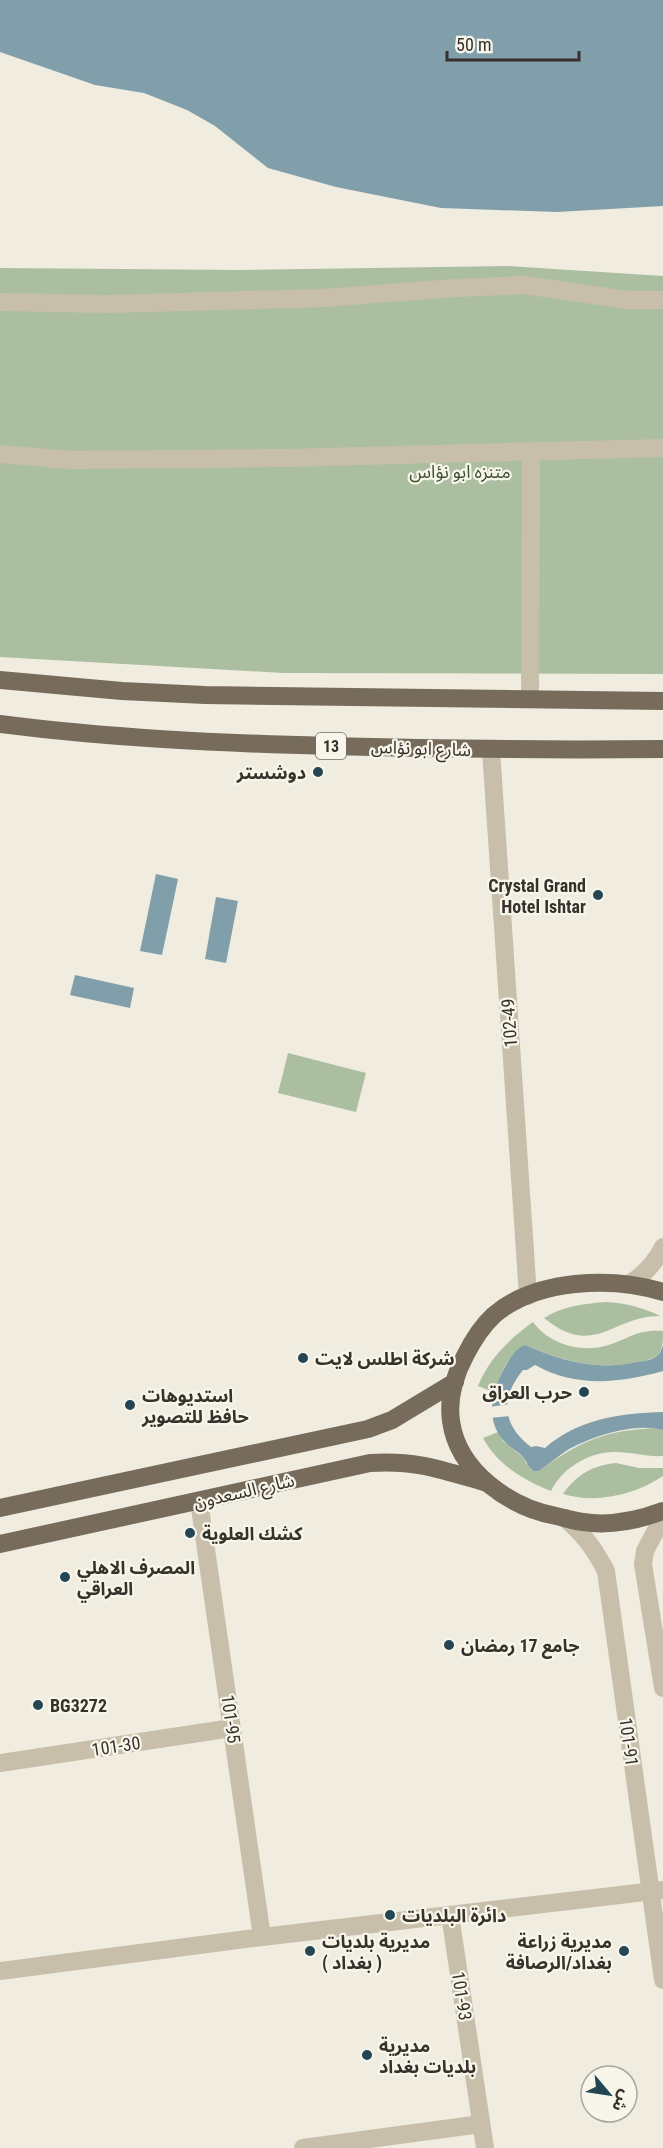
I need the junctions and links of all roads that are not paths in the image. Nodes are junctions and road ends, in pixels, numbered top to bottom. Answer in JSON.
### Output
{"nodes":[{"id":1,"x":663,"y":300,"type":"edge"},
{"id":2,"x":0,"y":302,"type":"edge"},
{"id":3,"x":663,"y":448,"type":"edge"},
{"id":4,"x":531,"y":451,"type":"junction"},
{"id":5,"x":0,"y":454,"type":"edge"},
{"id":6,"x":0,"y":680,"type":"edge"},
{"id":7,"x":530,"y":698,"type":"junction"},
{"id":8,"x":663,"y":701,"type":"edge"},
{"id":9,"x":0,"y":724,"type":"edge"},
{"id":10,"x":663,"y":749,"type":"edge"},
{"id":11,"x":491,"y":750,"type":"junction"},
{"id":12,"x":663,"y":1247,"type":"edge"},
{"id":13,"x":629,"y":1284,"type":"junction"},
{"id":14,"x":663,"y":1292,"type":"edge"},
{"id":15,"x":528,"y":1296,"type":"junction"},
{"id":16,"x":455,"y":1382,"type":"junction"},
{"id":17,"x":487,"y":1483,"type":"junction"},
{"id":18,"x":199,"y":1502,"type":"junction"},
{"id":19,"x":0,"y":1508,"type":"edge"},
{"id":20,"x":663,"y":1511,"type":"edge"},
{"id":21,"x":663,"y":1517,"type":"edge"},
{"id":22,"x":565,"y":1518,"type":"junction"},
{"id":23,"x":0,"y":1544,"type":"edge"},
{"id":24,"x":663,"y":1688,"type":"edge"},
{"id":25,"x":232,"y":1728,"type":"junction"},
{"id":26,"x":0,"y":1763,"type":"edge"},
{"id":27,"x":656,"y":1891,"type":"edge"},
{"id":28,"x":450,"y":1915,"type":"junction"},
{"id":29,"x":262,"y":1937,"type":"junction"},
{"id":30,"x":0,"y":1971,"type":"edge"},
{"id":31,"x":663,"y":1980,"type":"edge"},
{"id":32,"x":481,"y":2124,"type":"junction"},
{"id":33,"x":303,"y":2148,"type":"edge"},
{"id":34,"x":485,"y":2148,"type":"edge"}],
"edges":[{"from":1,"to":2,"type":"street"},
{"from":3,"to":4,"type":"street"},
{"from":4,"to":5,"type":"street"},
{"from":4,"to":7,"type":"street"},
{"from":6,"to":7,"type":"main road"},
{"from":7,"to":8,"type":"main road"},
{"from":9,"to":11,"type":"main road","name":"شارع ابو نؤاس","number":"13"},
{"from":10,"to":11,"type":"main road","name":"شارع ابو نؤاس","number":"13"},
{"from":11,"to":15,"type":"street","name":"102-49"},
{"from":12,"to":13,"type":"street"},
{"from":13,"to":14,"type":"main road"},
{"from":13,"to":15,"type":"main road"},
{"from":15,"to":16,"type":"main road"},
{"from":16,"to":17,"type":"main road"},
{"from":16,"to":19,"type":"main road","name":"شارع السعدون"},
{"from":17,"to":18,"type":"main road","name":"شارع السعدون"},
{"from":17,"to":22,"type":"main road"},
{"from":18,"to":23,"type":"main road","name":"شارع السعدون"},
{"from":18,"to":25,"type":"street","name":"101-95"},
{"from":20,"to":22,"type":"main road"},
{"from":21,"to":24,"type":"street"},
{"from":22,"to":27,"type":"street","name":"101-91"},
{"from":25,"to":26,"type":"street","name":"101-30"},
{"from":25,"to":29,"type":"street","name":"101-95"},
{"from":27,"to":28,"type":"street"},
{"from":27,"to":31,"type":"street","name":"101-91"},
{"from":28,"to":29,"type":"street"},
{"from":28,"to":32,"type":"street","name":"101-93"},
{"from":29,"to":30,"type":"street"},
{"from":32,"to":33,"type":"street"},
{"from":32,"to":34,"type":"street","name":"101-93"}]}
